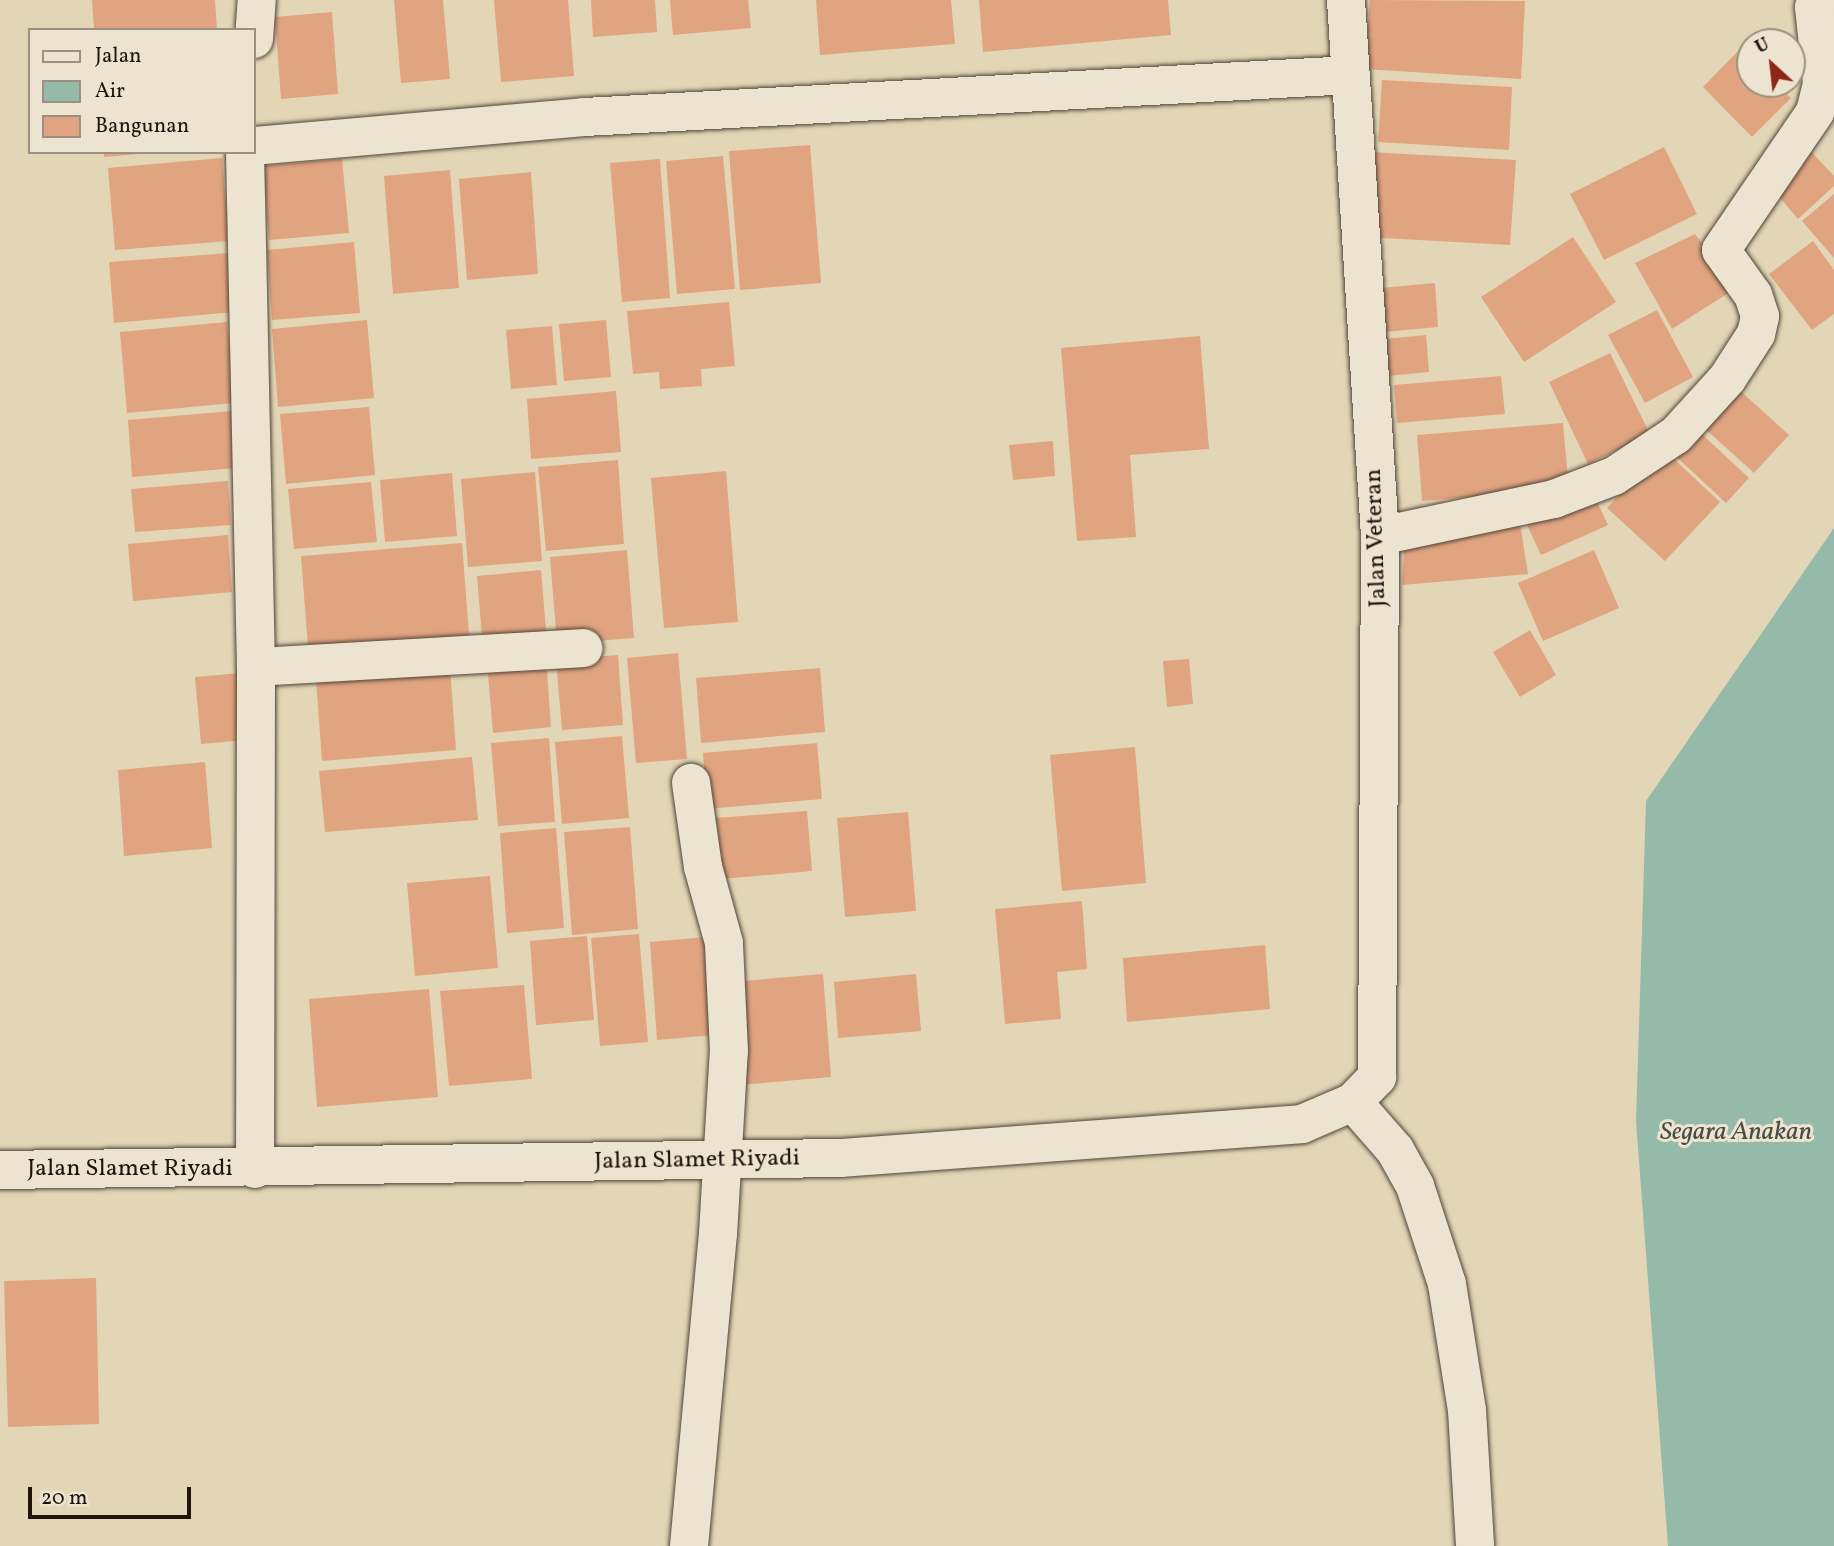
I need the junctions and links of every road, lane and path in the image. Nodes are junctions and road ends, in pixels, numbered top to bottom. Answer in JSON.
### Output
{"nodes":[{"id":1,"x":257,"y":0,"type":"edge"},
{"id":2,"x":1346,"y":0,"type":"edge"},
{"id":3,"x":1815,"y":2,"type":"edge"},
{"id":4,"x":255,"y":28,"type":"edge"},
{"id":5,"x":1350,"y":75,"type":"junction"},
{"id":6,"x":256,"y":146,"type":"edge"},
{"id":7,"x":245,"y":154,"type":"edge"},
{"id":8,"x":1380,"y":536,"type":"junction"},
{"id":9,"x":583,"y":648,"type":"dead end"},
{"id":10,"x":256,"y":667,"type":"junction"},
{"id":11,"x":691,"y":783,"type":"dead end"},
{"id":12,"x":1365,"y":1089,"type":"junction"},
{"id":13,"x":722,"y":1161,"type":"junction"},
{"id":14,"x":255,"y":1169,"type":"junction"},
{"id":15,"x":0,"y":1170,"type":"edge"},
{"id":16,"x":689,"y":1546,"type":"edge"},
{"id":17,"x":1475,"y":1546,"type":"edge"}],
"edges":[{"from":1,"to":4,"type":"street"},
{"from":2,"to":5,"type":"street","name":"Jalan Veteran"},
{"from":3,"to":8,"type":"street"},
{"from":5,"to":6,"type":"street"},
{"from":5,"to":8,"type":"street","name":"Jalan Veteran"},
{"from":7,"to":10,"type":"street"},
{"from":8,"to":12,"type":"street","name":"Jalan Veteran"},
{"from":9,"to":10,"type":"street"},
{"from":10,"to":14,"type":"street"},
{"from":11,"to":13,"type":"street"},
{"from":12,"to":13,"type":"street","name":"Jalan Slamet Riyadi"},
{"from":12,"to":17,"type":"street"},
{"from":13,"to":14,"type":"street","name":"Jalan Slamet Riyadi"},
{"from":13,"to":16,"type":"street"},
{"from":14,"to":15,"type":"street","name":"Jalan Slamet Riyadi"}]}
